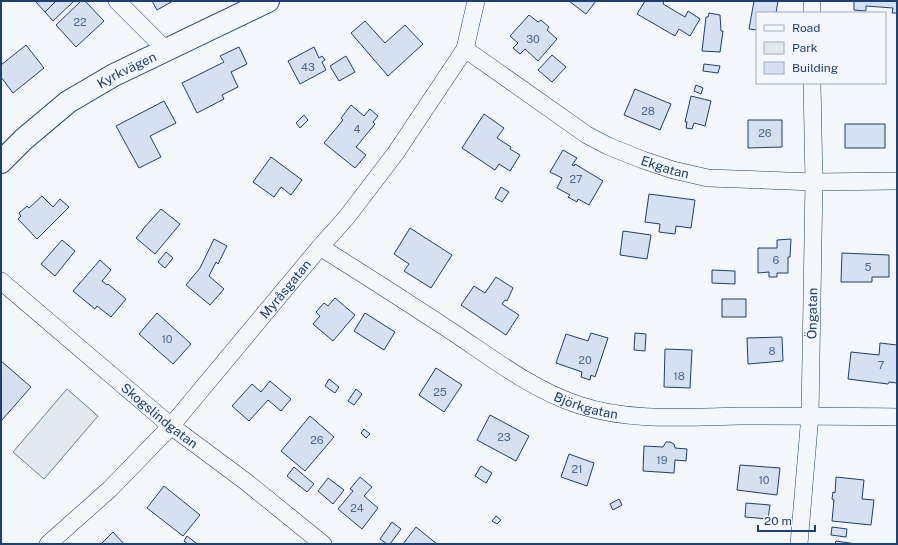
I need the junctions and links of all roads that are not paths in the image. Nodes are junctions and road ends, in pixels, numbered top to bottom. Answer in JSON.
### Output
{"nodes":[{"id":1,"x":117,"y":1,"type":"edge"},
{"id":2,"x":268,"y":1,"type":"edge"},
{"id":3,"x":476,"y":1,"type":"edge"},
{"id":4,"x":812,"y":1,"type":"edge"},
{"id":5,"x":812,"y":12,"type":"edge"},
{"id":6,"x":465,"y":49,"type":"junction"},
{"id":7,"x":166,"y":50,"type":"junction"},
{"id":8,"x":812,"y":84,"type":"edge"},
{"id":9,"x":1,"y":162,"type":"edge"},
{"id":10,"x":897,"y":181,"type":"edge"},
{"id":11,"x":814,"y":182,"type":"junction"},
{"id":12,"x":320,"y":247,"type":"junction"},
{"id":13,"x":1,"y":281,"type":"edge"},
{"id":14,"x":810,"y":415,"type":"junction"},
{"id":15,"x":897,"y":417,"type":"edge"},
{"id":16,"x":171,"y":426,"type":"junction"},
{"id":17,"x":48,"y":544,"type":"edge"},
{"id":18,"x":323,"y":544,"type":"edge"},
{"id":19,"x":799,"y":544,"type":"edge"}],
"edges":[{"from":1,"to":7,"type":"street"},
{"from":2,"to":7,"type":"street","name":"Kyrkvägen"},
{"from":3,"to":6,"type":"street","name":"Myråsgatan"},
{"from":4,"to":5,"type":"street"},
{"from":6,"to":11,"type":"street","name":"Ekgatan"},
{"from":6,"to":12,"type":"street","name":"Myråsgatan"},
{"from":7,"to":9,"type":"street","name":"Kyrkvägen"},
{"from":8,"to":11,"type":"street","name":"Öngatan"},
{"from":10,"to":11,"type":"street","name":"Ekgatan"},
{"from":11,"to":14,"type":"street","name":"Öngatan"},
{"from":12,"to":14,"type":"street","name":"Björkgatan"},
{"from":12,"to":16,"type":"street","name":"Myråsgatan"},
{"from":13,"to":16,"type":"street","name":"Skogslindgatan"},
{"from":14,"to":15,"type":"street","name":"Björkgatan"},
{"from":14,"to":19,"type":"street","name":"Öngatan"},
{"from":16,"to":17,"type":"street","name":"Myråsgatan"},
{"from":16,"to":18,"type":"street","name":"Skogslindgatan"}]}
